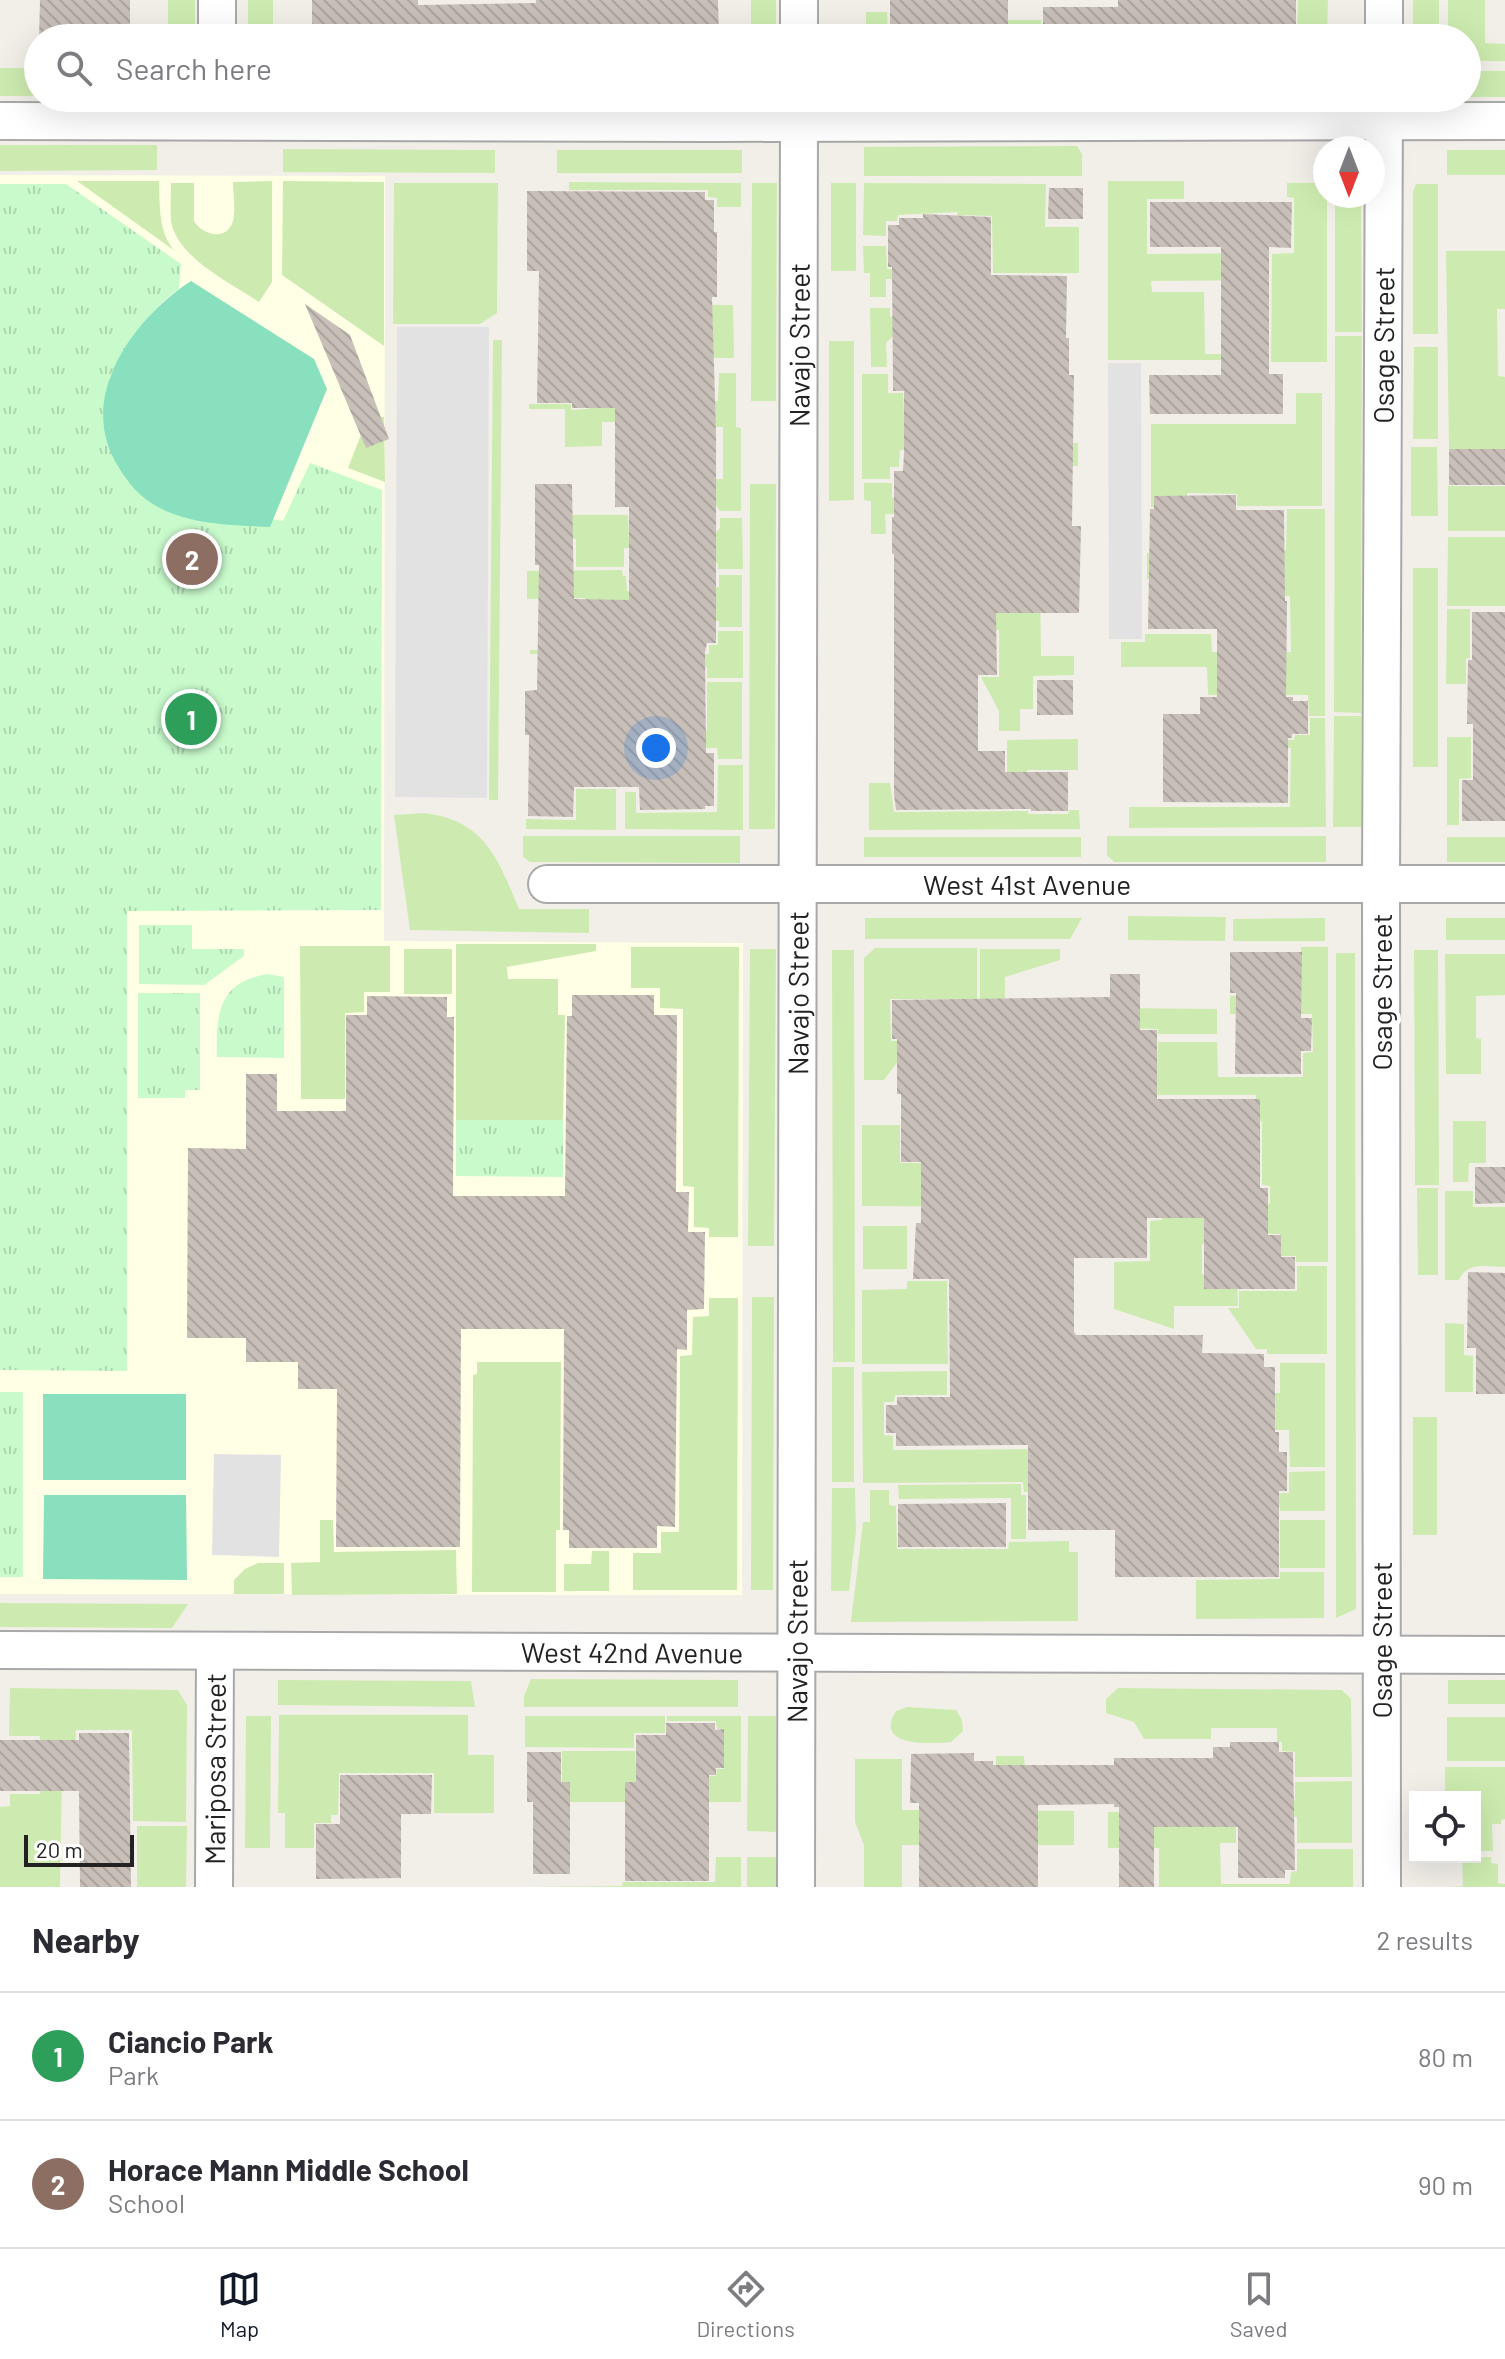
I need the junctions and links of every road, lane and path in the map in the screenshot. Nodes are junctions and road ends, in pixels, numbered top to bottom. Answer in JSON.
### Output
{"nodes":[{"id":1,"x":217,"y":0,"type":"edge"},
{"id":2,"x":799,"y":0,"type":"edge"},
{"id":3,"x":1384,"y":0,"type":"edge"},
{"id":4,"x":217,"y":24,"type":"edge"},
{"id":5,"x":799,"y":24,"type":"edge"},
{"id":6,"x":1384,"y":24,"type":"edge"},
{"id":7,"x":178,"y":112,"type":"edge"},
{"id":8,"x":799,"y":112,"type":"edge"},
{"id":9,"x":1384,"y":112,"type":"edge"},
{"id":10,"x":1406,"y":112,"type":"edge"},
{"id":11,"x":0,"y":121,"type":"edge"},
{"id":12,"x":1505,"y":121,"type":"edge"},
{"id":13,"x":547,"y":884,"type":"dead end"},
{"id":14,"x":799,"y":884,"type":"junction"},
{"id":15,"x":1381,"y":884,"type":"junction"},
{"id":16,"x":1505,"y":884,"type":"edge"},
{"id":17,"x":0,"y":1650,"type":"edge"},
{"id":18,"x":215,"y":1651,"type":"junction"},
{"id":19,"x":796,"y":1653,"type":"junction"},
{"id":20,"x":1381,"y":1655,"type":"junction"},
{"id":21,"x":1505,"y":1655,"type":"edge"},
{"id":22,"x":214,"y":1887,"type":"edge"},
{"id":23,"x":796,"y":1887,"type":"edge"},
{"id":24,"x":1382,"y":1887,"type":"edge"}],
"edges":[{"from":1,"to":4,"type":"street"},
{"from":2,"to":5,"type":"street"},
{"from":3,"to":6,"type":"street"},
{"from":7,"to":11,"type":"street"},
{"from":8,"to":14,"type":"street","name":"Navajo Street"},
{"from":9,"to":15,"type":"street","name":"Osage Street"},
{"from":10,"to":12,"type":"street"},
{"from":13,"to":14,"type":"street","name":"West 41st Avenue"},
{"from":14,"to":15,"type":"street","name":"West 41st Avenue"},
{"from":14,"to":19,"type":"street","name":"Navajo Street"},
{"from":15,"to":16,"type":"street","name":"West 41st Avenue"},
{"from":15,"to":20,"type":"street","name":"Osage Street"},
{"from":17,"to":18,"type":"street","name":"West 42nd Avenue"},
{"from":18,"to":19,"type":"street","name":"West 42nd Avenue"},
{"from":18,"to":22,"type":"street","name":"Mariposa Street"},
{"from":19,"to":20,"type":"street","name":"West 42nd Avenue"},
{"from":19,"to":23,"type":"street","name":"Navajo Street"},
{"from":20,"to":21,"type":"street","name":"West 42nd Avenue"},
{"from":20,"to":24,"type":"street","name":"Osage Street"}]}
